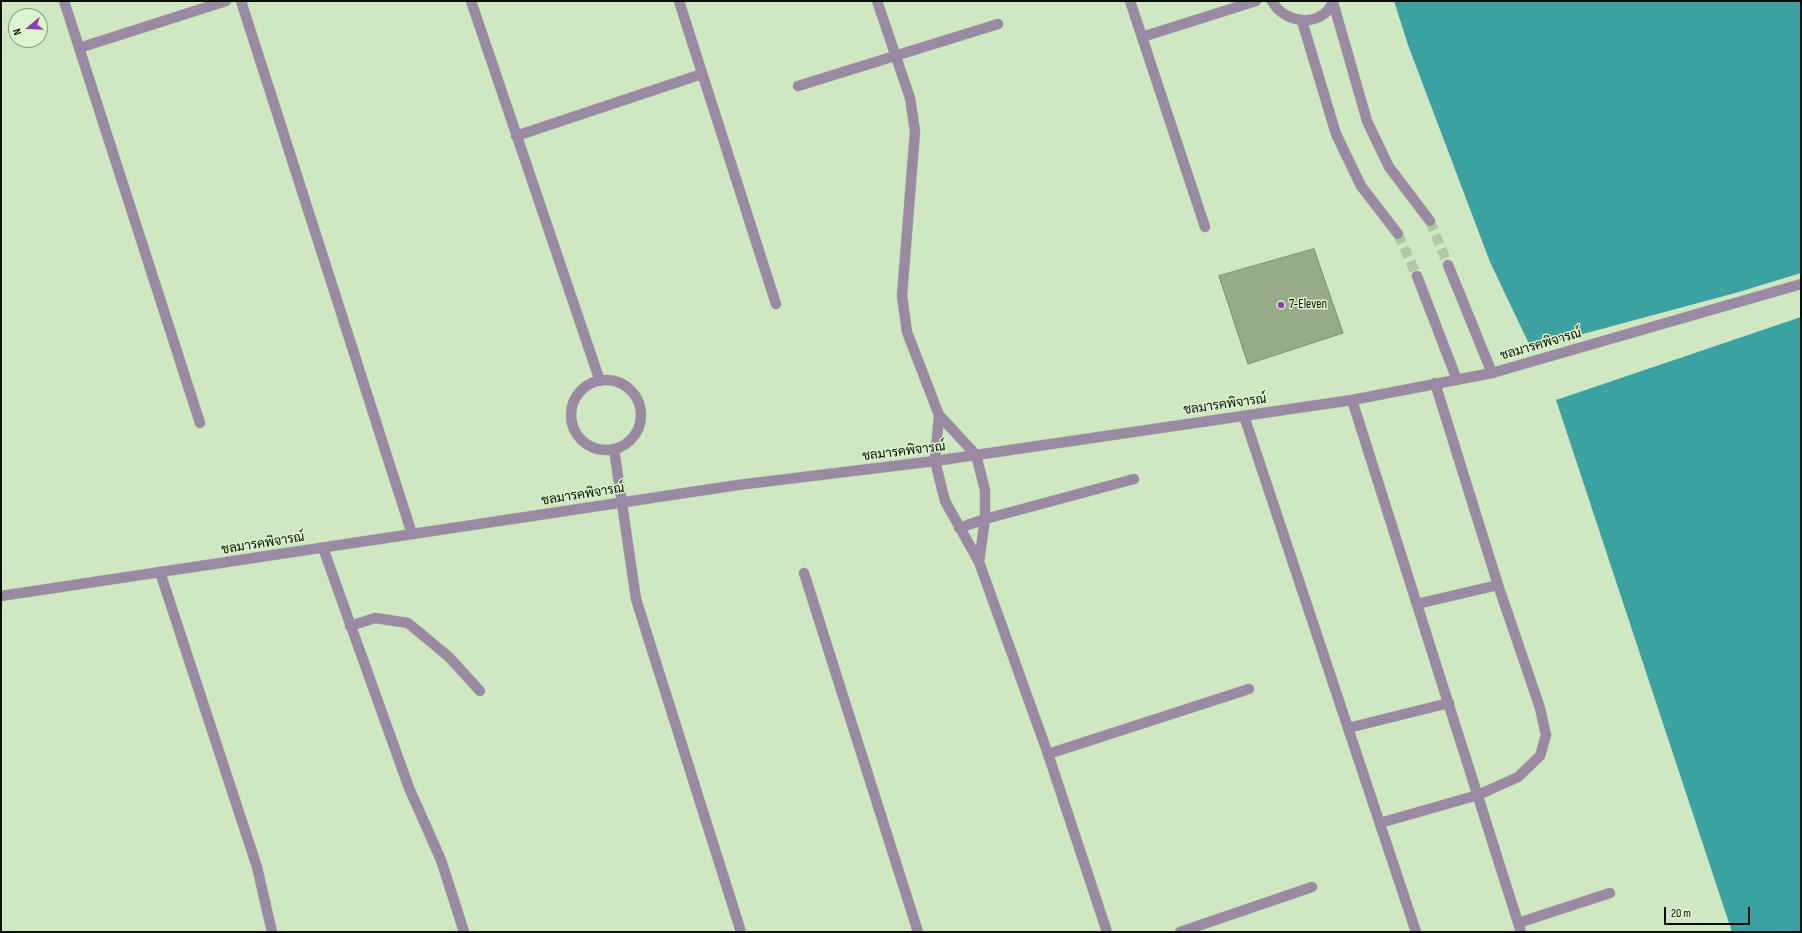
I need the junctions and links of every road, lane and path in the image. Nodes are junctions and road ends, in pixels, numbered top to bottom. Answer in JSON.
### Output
{"nodes":[{"id":1,"x":64,"y":1,"type":"edge"},
{"id":2,"x":226,"y":1,"type":"edge"},
{"id":3,"x":241,"y":1,"type":"edge"},
{"id":4,"x":471,"y":1,"type":"edge"},
{"id":5,"x":679,"y":1,"type":"edge"},
{"id":6,"x":877,"y":1,"type":"edge"},
{"id":7,"x":1130,"y":1,"type":"edge"},
{"id":8,"x":1256,"y":1,"type":"edge"},
{"id":9,"x":1272,"y":1,"type":"edge"},
{"id":10,"x":1333,"y":1,"type":"edge"},
{"id":11,"x":1302,"y":21,"type":"junction"},
{"id":12,"x":998,"y":24,"type":"dead end"},
{"id":13,"x":1142,"y":37,"type":"junction"},
{"id":14,"x":79,"y":48,"type":"junction"},
{"id":15,"x":894,"y":56,"type":"junction"},
{"id":16,"x":702,"y":74,"type":"junction"},
{"id":17,"x":798,"y":86,"type":"dead end"},
{"id":18,"x":516,"y":136,"type":"junction"},
{"id":19,"x":1430,"y":221,"type":"tunnel mouth"},
{"id":20,"x":1205,"y":227,"type":"dead end"},
{"id":21,"x":1398,"y":234,"type":"tunnel mouth"},
{"id":22,"x":1448,"y":265,"type":"tunnel mouth"},
{"id":23,"x":1417,"y":276,"type":"tunnel mouth"},
{"id":24,"x":1801,"y":284,"type":"edge"},
{"id":25,"x":776,"y":304,"type":"dead end"},
{"id":26,"x":1492,"y":373,"type":"junction"},
{"id":27,"x":1457,"y":380,"type":"junction"},
{"id":28,"x":600,"y":381,"type":"junction"},
{"id":29,"x":1435,"y":383,"type":"junction"},
{"id":30,"x":1352,"y":400,"type":"junction"},
{"id":31,"x":939,"y":415,"type":"junction"},
{"id":32,"x":1244,"y":416,"type":"junction"},
{"id":33,"x":200,"y":423,"type":"dead end"},
{"id":34,"x":614,"y":449,"type":"junction"},
{"id":35,"x":976,"y":455,"type":"junction"},
{"id":36,"x":935,"y":461,"type":"junction"},
{"id":37,"x":1134,"y":479,"type":"dead end"},
{"id":38,"x":622,"y":503,"type":"junction"},
{"id":39,"x":985,"y":519,"type":"junction"},
{"id":40,"x":959,"y":528,"type":"junction"},
{"id":41,"x":412,"y":534,"type":"junction"},
{"id":42,"x":323,"y":548,"type":"junction"},
{"id":43,"x":979,"y":562,"type":"junction"},
{"id":44,"x":160,"y":572,"type":"junction"},
{"id":45,"x":804,"y":573,"type":"dead end"},
{"id":46,"x":1498,"y":585,"type":"junction"},
{"id":47,"x":1,"y":596,"type":"edge"},
{"id":48,"x":1417,"y":604,"type":"junction"},
{"id":49,"x":350,"y":626,"type":"junction"},
{"id":50,"x":1249,"y":689,"type":"dead end"},
{"id":51,"x":480,"y":691,"type":"dead end"},
{"id":52,"x":1449,"y":703,"type":"junction"},
{"id":53,"x":1348,"y":728,"type":"junction"},
{"id":54,"x":1048,"y":754,"type":"junction"},
{"id":55,"x":1478,"y":795,"type":"junction"},
{"id":56,"x":1380,"y":823,"type":"junction"},
{"id":57,"x":1312,"y":887,"type":"dead end"},
{"id":58,"x":1610,"y":893,"type":"dead end"},
{"id":59,"x":1519,"y":928,"type":"edge"},
{"id":60,"x":272,"y":932,"type":"edge"},
{"id":61,"x":464,"y":932,"type":"edge"},
{"id":62,"x":741,"y":932,"type":"edge"},
{"id":63,"x":918,"y":932,"type":"edge"},
{"id":64,"x":1108,"y":932,"type":"edge"},
{"id":65,"x":1180,"y":932,"type":"edge"},
{"id":66,"x":1416,"y":932,"type":"edge"}],
"edges":[{"from":1,"to":14,"type":"street"},
{"from":2,"to":14,"type":"street"},
{"from":3,"to":41,"type":"street"},
{"from":4,"to":18,"type":"street"},
{"from":5,"to":16,"type":"street"},
{"from":6,"to":15,"type":"street"},
{"from":7,"to":13,"type":"street"},
{"from":8,"to":13,"type":"street"},
{"from":9,"to":11,"type":"street"},
{"from":10,"to":11,"type":"street"},
{"from":10,"to":19,"type":"street"},
{"from":11,"to":21,"type":"street"},
{"from":12,"to":15,"type":"street"},
{"from":13,"to":20,"type":"street"},
{"from":14,"to":33,"type":"street"},
{"from":15,"to":17,"type":"street"},
{"from":15,"to":31,"type":"street"},
{"from":16,"to":18,"type":"street"},
{"from":16,"to":25,"type":"street"},
{"from":18,"to":28,"type":"street"},
{"from":22,"to":26,"type":"street"},
{"from":23,"to":27,"type":"street"},
{"from":24,"to":26,"type":"street","name":"ชลมารคพิจารณ์"},
{"from":26,"to":27,"type":"street","name":"ชลมารคพิจารณ์"},
{"from":27,"to":29,"type":"street","name":"ชลมารคพิจารณ์"},
{"from":28,"to":34,"type":"street"},
{"from":28,"to":34,"type":"street"},
{"from":29,"to":30,"type":"street","name":"ชลมารคพิจารณ์"},
{"from":29,"to":46,"type":"street"},
{"from":30,"to":32,"type":"street","name":"ชลมารคพิจารณ์"},
{"from":30,"to":48,"type":"street"},
{"from":31,"to":35,"type":"street"},
{"from":31,"to":36,"type":"street"},
{"from":32,"to":35,"type":"street","name":"ชลมารคพิจารณ์"},
{"from":32,"to":53,"type":"street"},
{"from":34,"to":38,"type":"street"},
{"from":35,"to":36,"type":"street","name":"ชลมารคพิจารณ์"},
{"from":35,"to":39,"type":"street"},
{"from":36,"to":38,"type":"street","name":"ชลมารคพิจารณ์"},
{"from":36,"to":40,"type":"street"},
{"from":37,"to":39,"type":"street"},
{"from":38,"to":41,"type":"street","name":"ชลมารคพิจารณ์"},
{"from":38,"to":62,"type":"street"},
{"from":39,"to":40,"type":"street"},
{"from":39,"to":43,"type":"street"},
{"from":40,"to":43,"type":"street"},
{"from":41,"to":42,"type":"street","name":"ชลมารคพิจารณ์"},
{"from":42,"to":44,"type":"street","name":"ชลมารคพิจารณ์"},
{"from":42,"to":49,"type":"street"},
{"from":43,"to":54,"type":"street"},
{"from":44,"to":47,"type":"street","name":"ชลมารคพิจารณ์"},
{"from":44,"to":60,"type":"street"},
{"from":45,"to":63,"type":"street"},
{"from":46,"to":48,"type":"street"},
{"from":46,"to":55,"type":"street"},
{"from":48,"to":52,"type":"street"},
{"from":49,"to":51,"type":"street"},
{"from":49,"to":61,"type":"street"},
{"from":50,"to":54,"type":"street"},
{"from":52,"to":53,"type":"street"},
{"from":52,"to":55,"type":"street"},
{"from":53,"to":56,"type":"street"},
{"from":54,"to":64,"type":"street"},
{"from":55,"to":56,"type":"street"},
{"from":55,"to":59,"type":"street"},
{"from":56,"to":66,"type":"street"},
{"from":57,"to":65,"type":"street"},
{"from":58,"to":59,"type":"street"}]}
